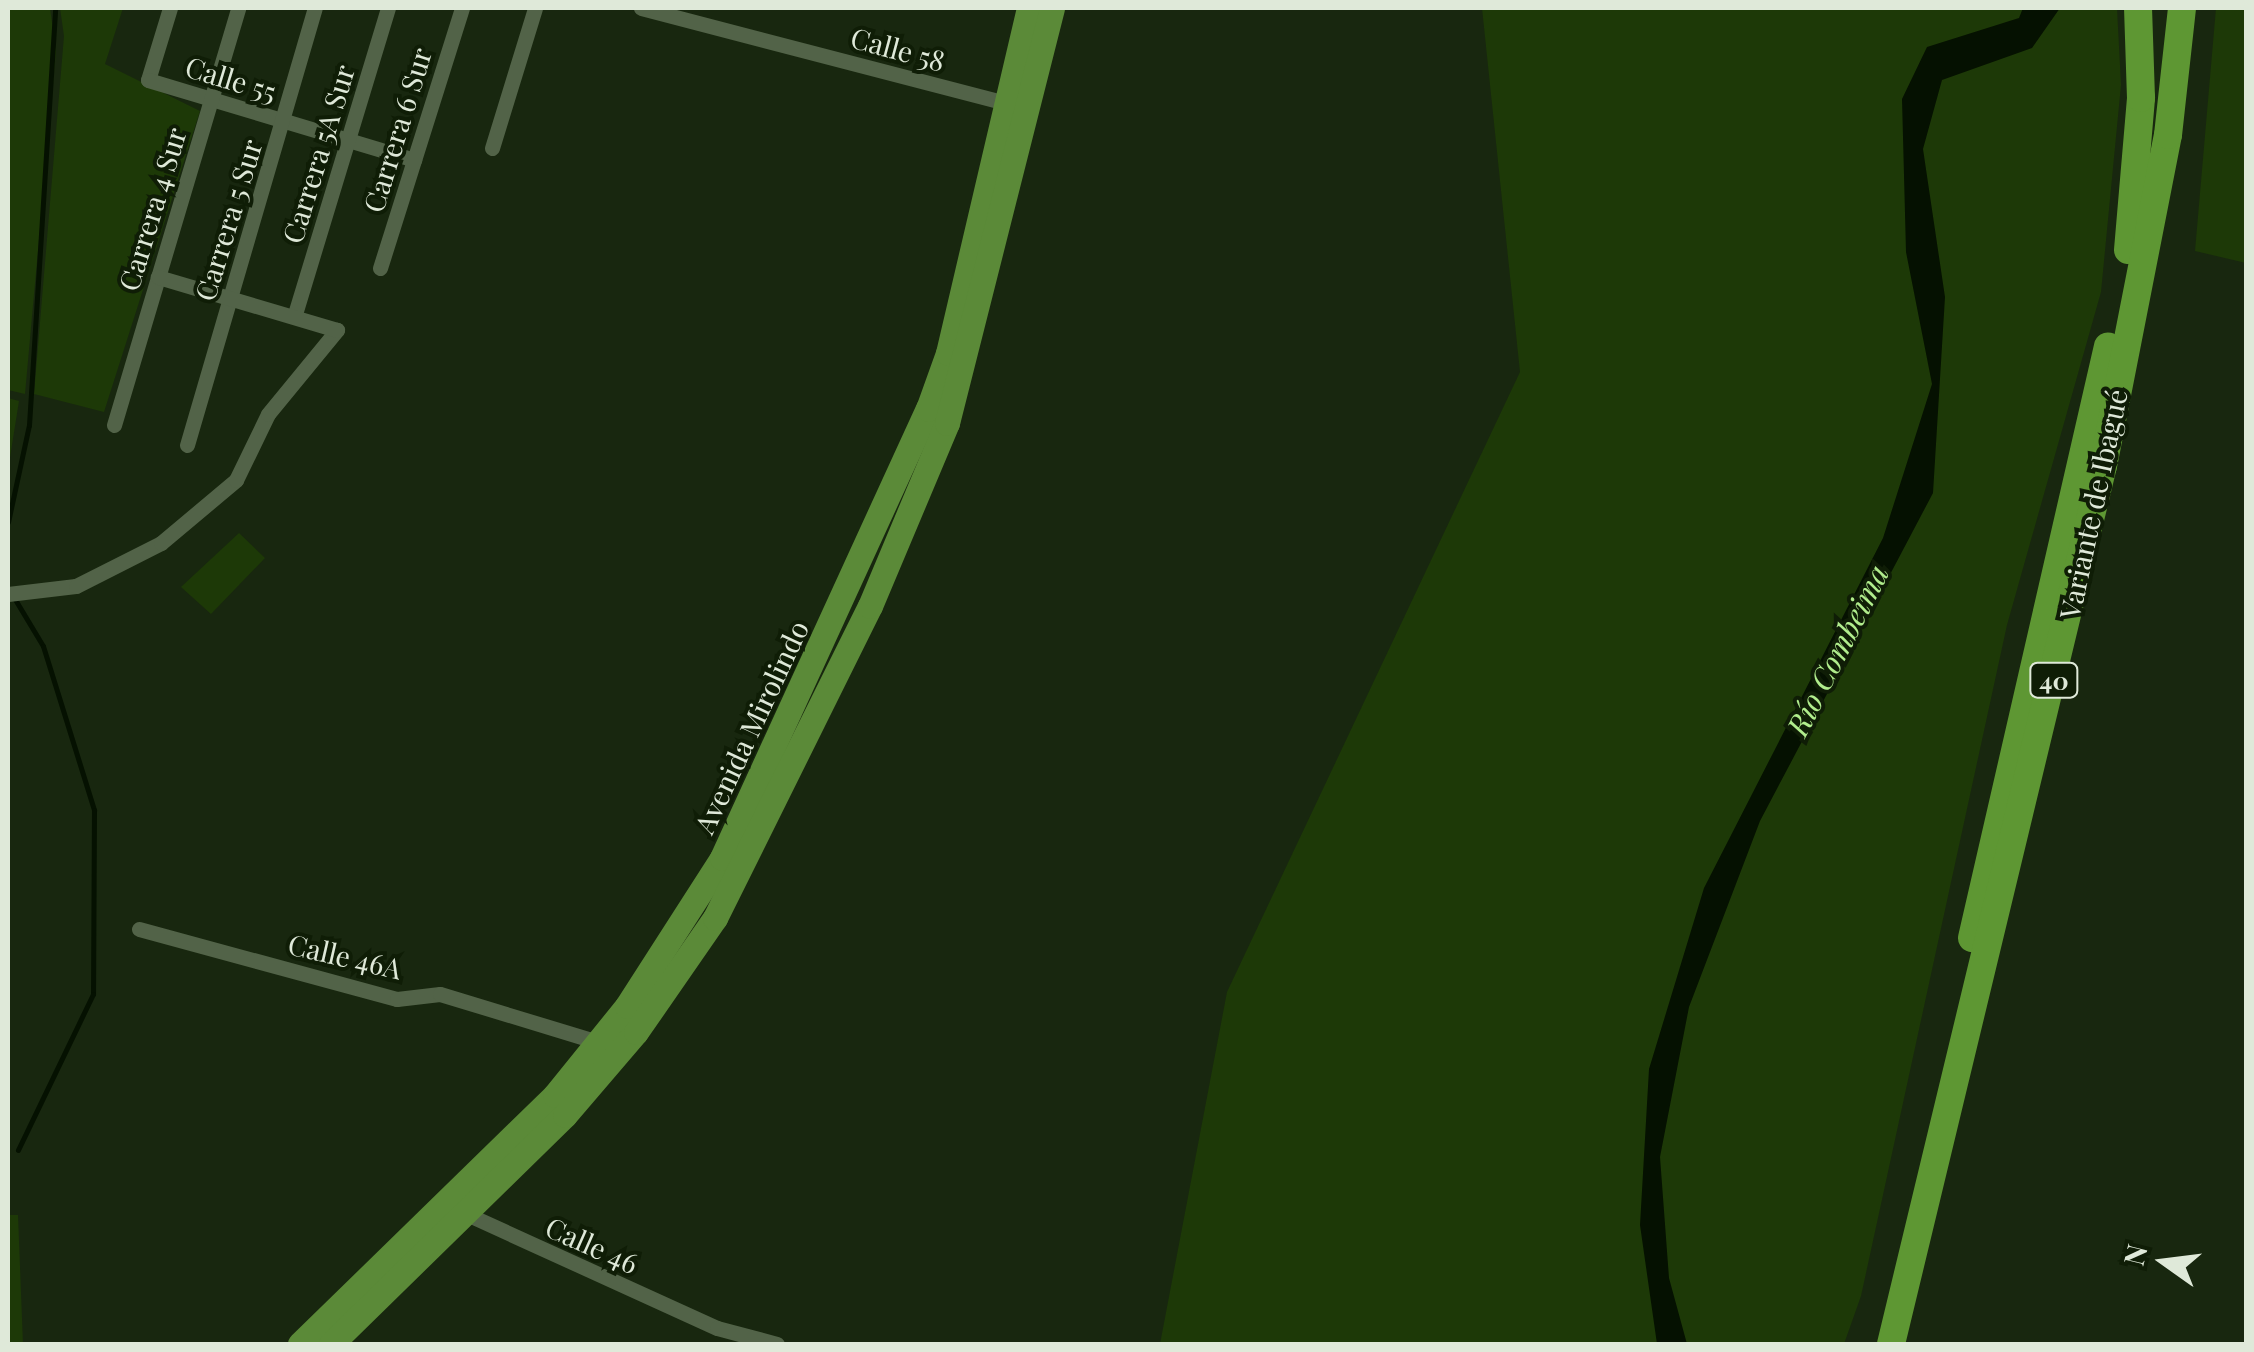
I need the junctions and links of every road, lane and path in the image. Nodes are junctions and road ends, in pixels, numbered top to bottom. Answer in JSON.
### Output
{"nodes":[{"id":1,"x":170,"y":8,"type":"edge"},
{"id":2,"x":238,"y":8,"type":"edge"},
{"id":3,"x":315,"y":8,"type":"edge"},
{"id":4,"x":388,"y":8,"type":"edge"},
{"id":5,"x":462,"y":8,"type":"edge"},
{"id":6,"x":535,"y":8,"type":"edge"},
{"id":7,"x":641,"y":8,"type":"edge"},
{"id":8,"x":1029,"y":8,"type":"edge"},
{"id":9,"x":1052,"y":8,"type":"edge"},
{"id":10,"x":2138,"y":8,"type":"edge"},
{"id":11,"x":2182,"y":8,"type":"edge"},
{"id":12,"x":211,"y":99,"type":"junction"},
{"id":13,"x":1016,"y":105,"type":"junction"},
{"id":14,"x":284,"y":121,"type":"junction"},
{"id":15,"x":348,"y":140,"type":"junction"},
{"id":16,"x":492,"y":148,"type":"dead end"},
{"id":17,"x":414,"y":160,"type":"junction"},
{"id":18,"x":380,"y":268,"type":"dead end"},
{"id":19,"x":158,"y":277,"type":"junction"},
{"id":20,"x":231,"y":297,"type":"junction"},
{"id":21,"x":295,"y":314,"type":"junction"},
{"id":22,"x":114,"y":425,"type":"dead end"},
{"id":23,"x":187,"y":445,"type":"dead end"},
{"id":24,"x":8,"y":594,"type":"edge"},
{"id":25,"x":139,"y":929,"type":"dead end"},
{"id":26,"x":598,"y":1042,"type":"junction"},
{"id":27,"x":458,"y":1209,"type":"junction"},
{"id":28,"x":717,"y":1328,"type":"junction"},
{"id":29,"x":300,"y":1344,"type":"edge"},
{"id":30,"x":331,"y":1344,"type":"edge"},
{"id":31,"x":710,"y":1344,"type":"edge"},
{"id":32,"x":778,"y":1344,"type":"edge"},
{"id":33,"x":1874,"y":1344,"type":"edge"},
{"id":34,"x":1891,"y":1344,"type":"edge"}],
"edges":[{"from":1,"to":12,"type":"street","name":"Calle 55"},
{"from":2,"to":12,"type":"street","name":"Carrera 4 Sur"},
{"from":3,"to":14,"type":"street","name":"Carrera 5 Sur"},
{"from":4,"to":15,"type":"street","name":"Carrera 5A Sur"},
{"from":5,"to":17,"type":"street","name":"Carrera 6 Sur"},
{"from":6,"to":16,"type":"street"},
{"from":7,"to":13,"type":"street","name":"Calle 58"},
{"from":8,"to":13,"type":"main road","name":"Avenida Mirolindo"},
{"from":9,"to":13,"type":"main road","name":"Avenida Mirolindo"},
{"from":10,"to":33,"type":"highway","name":"Variante de Ibagué","number":"40"},
{"from":11,"to":34,"type":"highway","name":"Variante de Ibagué","number":"40"},
{"from":12,"to":14,"type":"street","name":"Calle 55"},
{"from":12,"to":19,"type":"street","name":"Carrera 4 Sur"},
{"from":13,"to":26,"type":"main road","name":"Avenida Mirolindo"},
{"from":13,"to":27,"type":"main road","name":"Avenida Mirolindo"},
{"from":14,"to":15,"type":"street","name":"Calle 55"},
{"from":14,"to":20,"type":"street","name":"Carrera 5 Sur"},
{"from":15,"to":17,"type":"street","name":"Calle 55"},
{"from":15,"to":21,"type":"street","name":"Carrera 5A Sur"},
{"from":17,"to":18,"type":"street","name":"Carrera 6 Sur"},
{"from":19,"to":20,"type":"street"},
{"from":19,"to":22,"type":"street","name":"Carrera 4 Sur"},
{"from":20,"to":21,"type":"street"},
{"from":20,"to":23,"type":"street","name":"Carrera 5 Sur"},
{"from":21,"to":24,"type":"street"},
{"from":25,"to":26,"type":"street","name":"Calle 46A"},
{"from":26,"to":27,"type":"main road","name":"Avenida Mirolindo"},
{"from":27,"to":28,"type":"street","name":"Calle 46"},
{"from":27,"to":29,"type":"main road","name":"Avenida Mirolindo"},
{"from":27,"to":30,"type":"main road","name":"Avenida Mirolindo"},
{"from":28,"to":31,"type":"street"},
{"from":28,"to":32,"type":"street","name":"Calle 46"}]}
